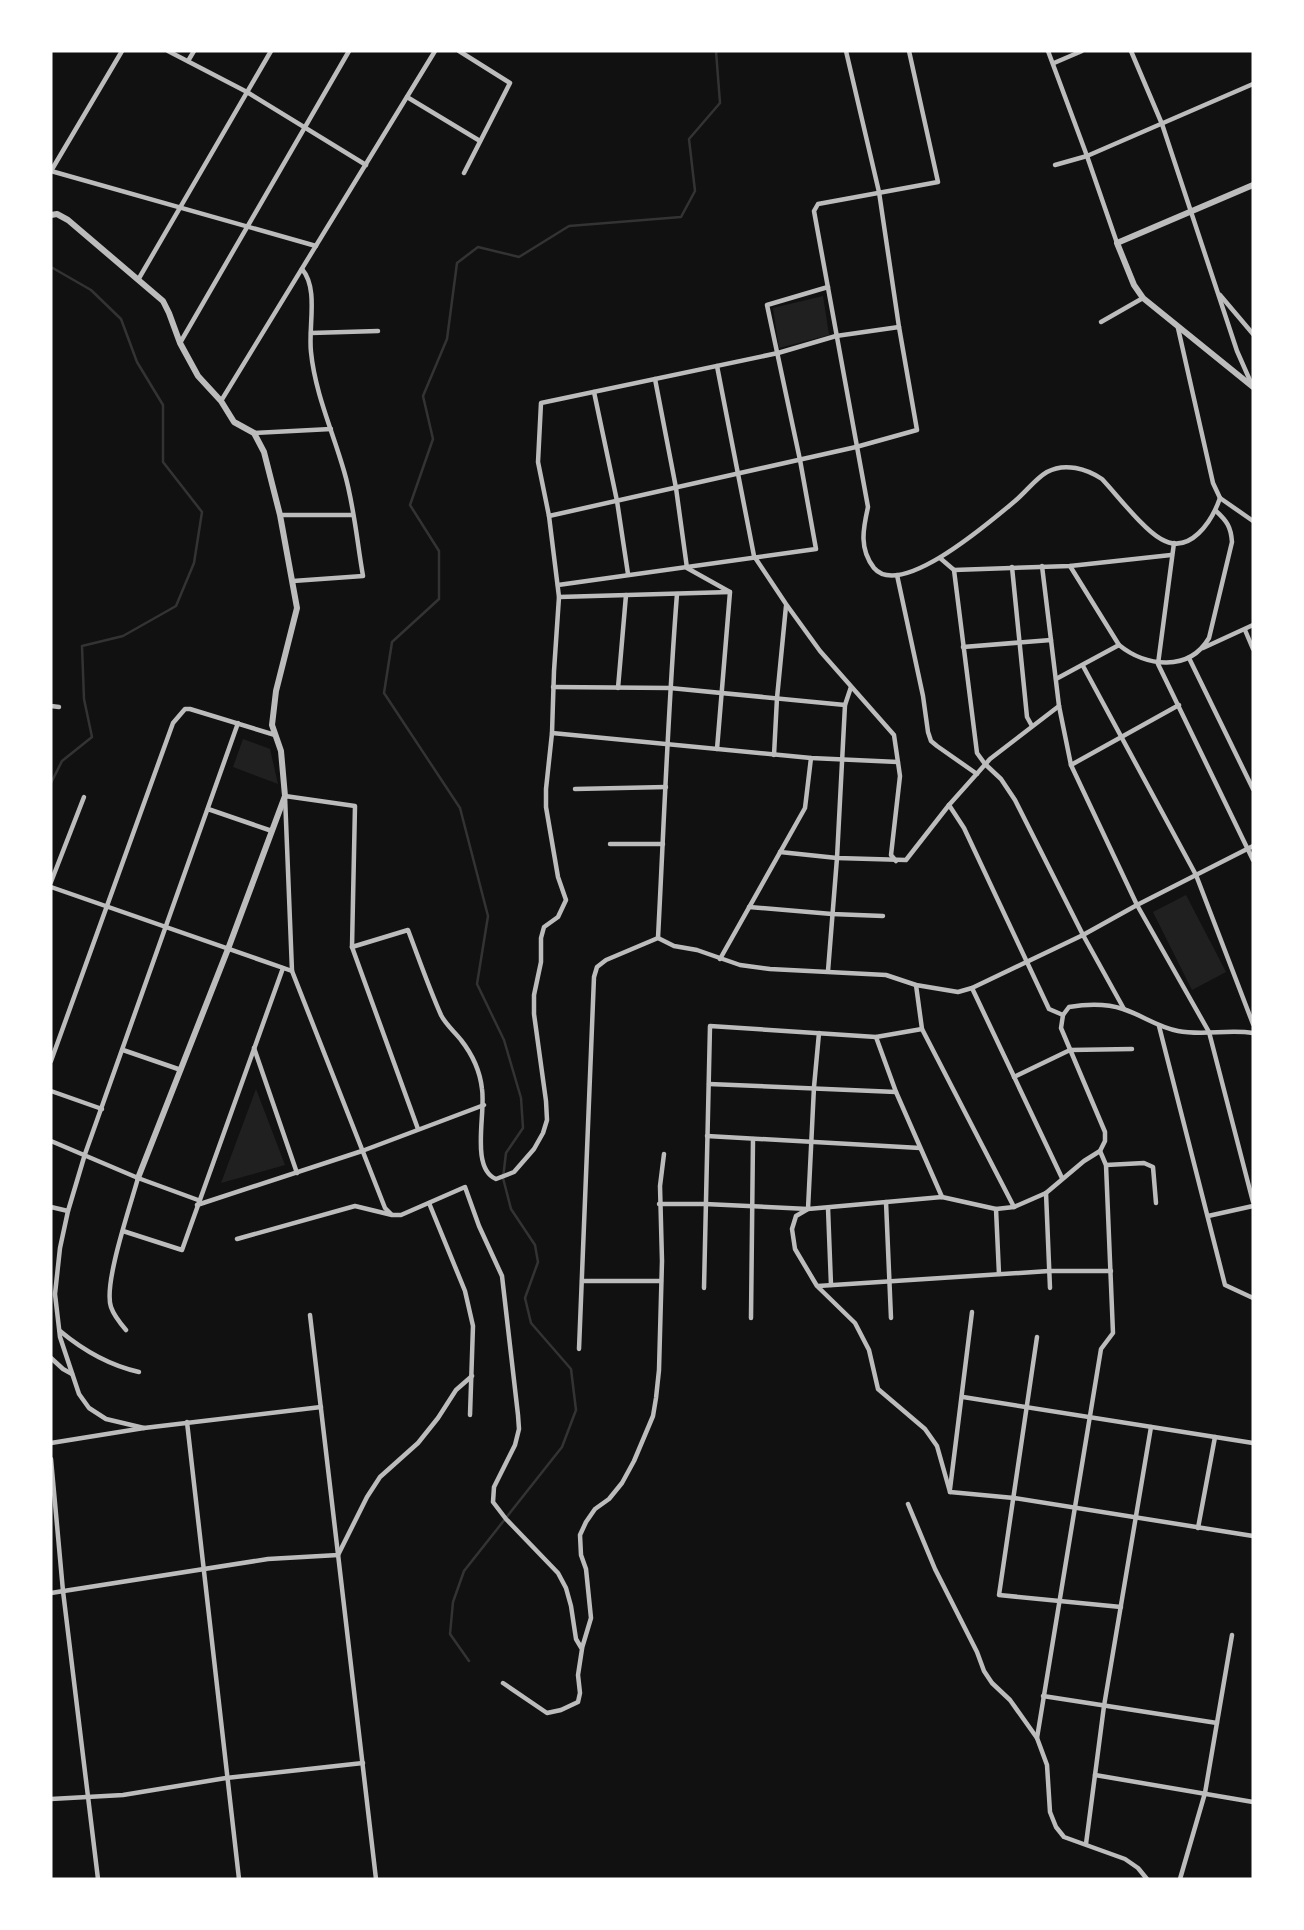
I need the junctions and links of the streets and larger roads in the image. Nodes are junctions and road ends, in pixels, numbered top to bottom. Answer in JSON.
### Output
{"nodes":[{"id":1,"x":122,"y":51,"type":"edge"},
{"id":2,"x":168,"y":51,"type":"edge"},
{"id":3,"x":194,"y":51,"type":"edge"},
{"id":4,"x":271,"y":51,"type":"edge"},
{"id":5,"x":349,"y":51,"type":"edge"},
{"id":6,"x":435,"y":51,"type":"edge"},
{"id":7,"x":458,"y":51,"type":"edge"},
{"id":8,"x":846,"y":51,"type":"edge"},
{"id":9,"x":909,"y":51,"type":"edge"},
{"id":10,"x":1048,"y":51,"type":"edge"},
{"id":11,"x":1082,"y":51,"type":"edge"},
{"id":12,"x":1131,"y":51,"type":"edge"},
{"id":13,"x":188,"y":61,"type":"junction"},
{"id":14,"x":1054,"y":63,"type":"junction"},
{"id":15,"x":1253,"y":84,"type":"edge"},
{"id":16,"x":247,"y":92,"type":"junction"},
{"id":17,"x":407,"y":97,"type":"junction"},
{"id":18,"x":1163,"y":124,"type":"junction"},
{"id":19,"x":305,"y":127,"type":"junction"},
{"id":20,"x":480,"y":141,"type":"junction"},
{"id":21,"x":1087,"y":156,"type":"junction"},
{"id":22,"x":366,"y":165,"type":"junction"},
{"id":23,"x":1055,"y":165,"type":"dead end"},
{"id":24,"x":51,"y":171,"type":"edge"},
{"id":25,"x":464,"y":173,"type":"dead end"},
{"id":26,"x":1253,"y":185,"type":"edge"},
{"id":27,"x":879,"y":192,"type":"junction"},
{"id":28,"x":180,"y":207,"type":"junction"},
{"id":29,"x":1191,"y":212,"type":"junction"},
{"id":30,"x":51,"y":215,"type":"edge"},
{"id":31,"x":247,"y":227,"type":"junction"},
{"id":32,"x":1117,"y":243,"type":"junction"},
{"id":33,"x":316,"y":246,"type":"junction"},
{"id":34,"x":302,"y":269,"type":"junction"},
{"id":35,"x":138,"y":280,"type":"junction"},
{"id":36,"x":828,"y":287,"type":"junction"},
{"id":37,"x":1217,"y":291,"type":"junction"},
{"id":38,"x":1143,"y":299,"type":"junction"},
{"id":39,"x":1101,"y":322,"type":"dead end"},
{"id":40,"x":899,"y":327,"type":"junction"},
{"id":41,"x":1178,"y":328,"type":"junction"},
{"id":42,"x":378,"y":331,"type":"dead end"},
{"id":43,"x":311,"y":333,"type":"junction"},
{"id":44,"x":1253,"y":334,"type":"edge"},
{"id":45,"x":836,"y":336,"type":"junction"},
{"id":46,"x":180,"y":343,"type":"junction"},
{"id":47,"x":778,"y":353,"type":"junction"},
{"id":48,"x":717,"y":366,"type":"junction"},
{"id":49,"x":655,"y":379,"type":"junction"},
{"id":50,"x":1253,"y":387,"type":"edge"},
{"id":51,"x":594,"y":392,"type":"junction"},
{"id":52,"x":220,"y":401,"type":"junction"},
{"id":53,"x":331,"y":429,"type":"junction"},
{"id":54,"x":254,"y":433,"type":"junction"},
{"id":55,"x":856,"y":447,"type":"junction"},
{"id":56,"x":800,"y":460,"type":"junction"},
{"id":57,"x":738,"y":474,"type":"junction"},
{"id":58,"x":676,"y":488,"type":"junction"},
{"id":59,"x":1220,"y":498,"type":"junction"},
{"id":60,"x":617,"y":501,"type":"junction"},
{"id":61,"x":1216,"y":511,"type":"junction"},
{"id":62,"x":280,"y":515,"type":"junction"},
{"id":63,"x":352,"y":515,"type":"junction"},
{"id":64,"x":549,"y":516,"type":"junction"},
{"id":65,"x":1253,"y":521,"type":"edge"},
{"id":66,"x":1174,"y":543,"type":"junction"},
{"id":67,"x":1171,"y":555,"type":"junction"},
{"id":68,"x":754,"y":556,"type":"junction"},
{"id":69,"x":940,"y":558,"type":"junction"},
{"id":70,"x":1042,"y":566,"type":"junction"},
{"id":71,"x":1070,"y":566,"type":"junction"},
{"id":72,"x":687,"y":568,"type":"junction"},
{"id":73,"x":1012,"y":568,"type":"junction"},
{"id":74,"x":954,"y":570,"type":"junction"},
{"id":75,"x":628,"y":574,"type":"junction"},
{"id":76,"x":897,"y":575,"type":"junction"},
{"id":77,"x":293,"y":581,"type":"junction"},
{"id":78,"x":558,"y":585,"type":"junction"},
{"id":79,"x":730,"y":592,"type":"junction"},
{"id":80,"x":677,"y":594,"type":"junction"},
{"id":81,"x":626,"y":595,"type":"junction"},
{"id":82,"x":559,"y":597,"type":"junction"},
{"id":83,"x":786,"y":604,"type":"junction"},
{"id":84,"x":1253,"y":625,"type":"edge"},
{"id":85,"x":1245,"y":630,"type":"junction"},
{"id":86,"x":1051,"y":640,"type":"junction"},
{"id":87,"x":1020,"y":642,"type":"junction"},
{"id":88,"x":1119,"y":645,"type":"junction"},
{"id":89,"x":964,"y":647,"type":"junction"},
{"id":90,"x":1202,"y":649,"type":"junction"},
{"id":91,"x":1253,"y":649,"type":"edge"},
{"id":92,"x":1189,"y":658,"type":"junction"},
{"id":93,"x":1158,"y":664,"type":"junction"},
{"id":94,"x":1083,"y":666,"type":"junction"},
{"id":95,"x":1056,"y":679,"type":"junction"},
{"id":96,"x":851,"y":686,"type":"junction"},
{"id":97,"x":553,"y":687,"type":"junction"},
{"id":98,"x":618,"y":688,"type":"junction"},
{"id":99,"x":670,"y":688,"type":"junction"},
{"id":100,"x":722,"y":693,"type":"junction"},
{"id":101,"x":777,"y":698,"type":"junction"},
{"id":102,"x":845,"y":705,"type":"junction"},
{"id":103,"x":1179,"y":705,"type":"junction"},
{"id":104,"x":51,"y":706,"type":"edge"},
{"id":105,"x":1059,"y":706,"type":"junction"},
{"id":106,"x":60,"y":707,"type":"dead end"},
{"id":107,"x":238,"y":723,"type":"junction"},
{"id":108,"x":1032,"y":726,"type":"junction"},
{"id":109,"x":551,"y":733,"type":"junction"},
{"id":110,"x":275,"y":735,"type":"junction"},
{"id":111,"x":1122,"y":737,"type":"junction"},
{"id":112,"x":668,"y":745,"type":"junction"},
{"id":113,"x":717,"y":749,"type":"junction"},
{"id":114,"x":774,"y":755,"type":"junction"},
{"id":115,"x":811,"y":758,"type":"junction"},
{"id":116,"x":841,"y":759,"type":"junction"},
{"id":117,"x":898,"y":762,"type":"junction"},
{"id":118,"x":985,"y":764,"type":"junction"},
{"id":119,"x":1071,"y":765,"type":"junction"},
{"id":120,"x":977,"y":774,"type":"junction"},
{"id":121,"x":666,"y":787,"type":"junction"},
{"id":122,"x":575,"y":789,"type":"dead end"},
{"id":123,"x":1253,"y":789,"type":"edge"},
{"id":124,"x":285,"y":796,"type":"junction"},
{"id":125,"x":84,"y":797,"type":"dead end"},
{"id":126,"x":950,"y":805,"type":"junction"},
{"id":127,"x":208,"y":809,"type":"junction"},
{"id":128,"x":272,"y":831,"type":"junction"},
{"id":129,"x":610,"y":844,"type":"dead end"},
{"id":130,"x":663,"y":844,"type":"junction"},
{"id":131,"x":1250,"y":847,"type":"edge"},
{"id":132,"x":780,"y":852,"type":"junction"},
{"id":133,"x":837,"y":858,"type":"junction"},
{"id":134,"x":1253,"y":860,"type":"edge"},
{"id":135,"x":896,"y":861,"type":"junction"},
{"id":136,"x":1196,"y":875,"type":"junction"},
{"id":137,"x":51,"y":885,"type":"edge"},
{"id":138,"x":1136,"y":905,"type":"junction"},
{"id":139,"x":107,"y":907,"type":"junction"},
{"id":140,"x":749,"y":907,"type":"junction"},
{"id":141,"x":832,"y":914,"type":"junction"},
{"id":142,"x":883,"y":916,"type":"dead end"},
{"id":143,"x":166,"y":927,"type":"junction"},
{"id":144,"x":1083,"y":935,"type":"junction"},
{"id":145,"x":657,"y":938,"type":"junction"},
{"id":146,"x":352,"y":947,"type":"junction"},
{"id":147,"x":228,"y":949,"type":"junction"},
{"id":148,"x":720,"y":959,"type":"junction"},
{"id":149,"x":1027,"y":961,"type":"junction"},
{"id":150,"x":283,"y":968,"type":"junction"},
{"id":151,"x":292,"y":971,"type":"junction"},
{"id":152,"x":828,"y":971,"type":"junction"},
{"id":153,"x":916,"y":985,"type":"junction"},
{"id":154,"x":972,"y":988,"type":"junction"},
{"id":155,"x":1124,"y":1009,"type":"junction"},
{"id":156,"x":1063,"y":1015,"type":"junction"},
{"id":157,"x":1253,"y":1024,"type":"edge"},
{"id":158,"x":1159,"y":1026,"type":"junction"},
{"id":159,"x":922,"y":1029,"type":"junction"},
{"id":160,"x":1209,"y":1032,"type":"junction"},
{"id":161,"x":1253,"y":1032,"type":"edge"},
{"id":162,"x":819,"y":1033,"type":"junction"},
{"id":163,"x":876,"y":1037,"type":"junction"},
{"id":164,"x":254,"y":1047,"type":"junction"},
{"id":165,"x":1132,"y":1049,"type":"dead end"},
{"id":166,"x":123,"y":1050,"type":"junction"},
{"id":167,"x":1070,"y":1050,"type":"junction"},
{"id":168,"x":51,"y":1061,"type":"edge"},
{"id":169,"x":181,"y":1070,"type":"junction"},
{"id":170,"x":1014,"y":1077,"type":"junction"},
{"id":171,"x":709,"y":1084,"type":"junction"},
{"id":172,"x":814,"y":1087,"type":"junction"},
{"id":173,"x":51,"y":1091,"type":"edge"},
{"id":174,"x":896,"y":1092,"type":"junction"},
{"id":175,"x":484,"y":1105,"type":"junction"},
{"id":176,"x":102,"y":1109,"type":"junction"},
{"id":177,"x":418,"y":1129,"type":"junction"},
{"id":178,"x":707,"y":1136,"type":"junction"},
{"id":179,"x":753,"y":1139,"type":"junction"},
{"id":180,"x":51,"y":1141,"type":"edge"},
{"id":181,"x":811,"y":1141,"type":"junction"},
{"id":182,"x":920,"y":1147,"type":"junction"},
{"id":183,"x":362,"y":1151,"type":"junction"},
{"id":184,"x":1100,"y":1151,"type":"junction"},
{"id":185,"x":85,"y":1154,"type":"junction"},
{"id":186,"x":664,"y":1154,"type":"dead end"},
{"id":187,"x":1106,"y":1165,"type":"junction"},
{"id":188,"x":297,"y":1173,"type":"junction"},
{"id":189,"x":138,"y":1178,"type":"junction"},
{"id":190,"x":1062,"y":1178,"type":"junction"},
{"id":191,"x":1046,"y":1193,"type":"junction"},
{"id":192,"x":942,"y":1197,"type":"junction"},
{"id":193,"x":886,"y":1202,"type":"junction"},
{"id":194,"x":197,"y":1203,"type":"junction"},
{"id":195,"x":429,"y":1203,"type":"junction"},
{"id":196,"x":1156,"y":1203,"type":"dead end"},
{"id":197,"x":659,"y":1204,"type":"junction"},
{"id":198,"x":705,"y":1204,"type":"junction"},
{"id":199,"x":1253,"y":1204,"type":"edge"},
{"id":200,"x":51,"y":1207,"type":"edge"},
{"id":201,"x":751,"y":1207,"type":"junction"},
{"id":202,"x":1014,"y":1207,"type":"junction"},
{"id":203,"x":828,"y":1208,"type":"junction"},
{"id":204,"x":808,"y":1209,"type":"junction"},
{"id":205,"x":996,"y":1209,"type":"junction"},
{"id":206,"x":68,"y":1211,"type":"junction"},
{"id":207,"x":392,"y":1215,"type":"junction"},
{"id":208,"x":1208,"y":1216,"type":"junction"},
{"id":209,"x":123,"y":1231,"type":"junction"},
{"id":210,"x":237,"y":1239,"type":"dead end"},
{"id":211,"x":1049,"y":1271,"type":"junction"},
{"id":212,"x":1111,"y":1271,"type":"junction"},
{"id":213,"x":999,"y":1274,"type":"junction"},
{"id":214,"x":582,"y":1281,"type":"junction"},
{"id":215,"x":661,"y":1282,"type":"junction"},
{"id":216,"x":890,"y":1282,"type":"junction"},
{"id":217,"x":53,"y":1284,"type":"edge"},
{"id":218,"x":831,"y":1285,"type":"junction"},
{"id":219,"x":817,"y":1286,"type":"junction"},
{"id":220,"x":704,"y":1287,"type":"dead end"},
{"id":221,"x":1050,"y":1288,"type":"dead end"},
{"id":222,"x":1253,"y":1298,"type":"edge"},
{"id":223,"x":972,"y":1312,"type":"dead end"},
{"id":224,"x":310,"y":1315,"type":"dead end"},
{"id":225,"x":751,"y":1318,"type":"dead end"},
{"id":226,"x":891,"y":1318,"type":"dead end"},
{"id":227,"x":126,"y":1330,"type":"dead end"},
{"id":228,"x":59,"y":1331,"type":"junction"},
{"id":229,"x":1037,"y":1337,"type":"dead end"},
{"id":230,"x":579,"y":1349,"type":"dead end"},
{"id":231,"x":51,"y":1358,"type":"edge"},
{"id":232,"x":139,"y":1372,"type":"dead end"},
{"id":233,"x":73,"y":1374,"type":"junction"},
{"id":234,"x":472,"y":1376,"type":"junction"},
{"id":235,"x":963,"y":1396,"type":"junction"},
{"id":236,"x":1028,"y":1406,"type":"junction"},
{"id":237,"x":321,"y":1407,"type":"junction"},
{"id":238,"x":470,"y":1415,"type":"dead end"},
{"id":239,"x":1091,"y":1417,"type":"junction"},
{"id":240,"x":187,"y":1422,"type":"junction"},
{"id":241,"x":1151,"y":1427,"type":"junction"},
{"id":242,"x":144,"y":1428,"type":"junction"},
{"id":243,"x":1215,"y":1437,"type":"junction"},
{"id":244,"x":51,"y":1443,"type":"edge"},
{"id":245,"x":1253,"y":1443,"type":"edge"},
{"id":246,"x":51,"y":1458,"type":"edge"},
{"id":247,"x":950,"y":1492,"type":"junction"},
{"id":248,"x":1014,"y":1498,"type":"junction"},
{"id":249,"x":908,"y":1504,"type":"dead end"},
{"id":250,"x":1075,"y":1508,"type":"junction"},
{"id":251,"x":1136,"y":1518,"type":"junction"},
{"id":252,"x":1198,"y":1528,"type":"junction"},
{"id":253,"x":1253,"y":1536,"type":"edge"},
{"id":254,"x":338,"y":1555,"type":"junction"},
{"id":255,"x":204,"y":1570,"type":"junction"},
{"id":256,"x":63,"y":1591,"type":"junction"},
{"id":257,"x":51,"y":1594,"type":"edge"},
{"id":258,"x":1060,"y":1601,"type":"junction"},
{"id":259,"x":1121,"y":1607,"type":"junction"},
{"id":260,"x":1232,"y":1634,"type":"dead end"},
{"id":261,"x":582,"y":1648,"type":"junction"},
{"id":262,"x":503,"y":1684,"type":"dead end"},
{"id":263,"x":1043,"y":1696,"type":"junction"},
{"id":264,"x":1104,"y":1706,"type":"junction"},
{"id":265,"x":1217,"y":1723,"type":"junction"},
{"id":266,"x":1037,"y":1738,"type":"junction"},
{"id":267,"x":363,"y":1763,"type":"junction"},
{"id":268,"x":1095,"y":1775,"type":"junction"},
{"id":269,"x":226,"y":1778,"type":"junction"},
{"id":270,"x":1205,"y":1793,"type":"junction"},
{"id":271,"x":88,"y":1796,"type":"junction"},
{"id":272,"x":51,"y":1799,"type":"edge"},
{"id":273,"x":1253,"y":1802,"type":"edge"},
{"id":274,"x":1086,"y":1845,"type":"junction"},
{"id":275,"x":98,"y":1879,"type":"edge"},
{"id":276,"x":239,"y":1879,"type":"edge"},
{"id":277,"x":376,"y":1879,"type":"edge"},
{"id":278,"x":1147,"y":1879,"type":"edge"},
{"id":279,"x":1180,"y":1879,"type":"edge"}],
"edges":[{"from":1,"to":24,"type":"street"},
{"from":2,"to":13,"type":"street"},
{"from":3,"to":13,"type":"street"},
{"from":4,"to":16,"type":"street"},
{"from":5,"to":19,"type":"street"},
{"from":6,"to":17,"type":"street"},
{"from":7,"to":20,"type":"street"},
{"from":8,"to":27,"type":"street"},
{"from":9,"to":27,"type":"street"},
{"from":10,"to":14,"type":"street"},
{"from":11,"to":14,"type":"street"},
{"from":12,"to":18,"type":"street"},
{"from":13,"to":16,"type":"street"},
{"from":14,"to":21,"type":"street"},
{"from":15,"to":18,"type":"street"},
{"from":16,"to":19,"type":"street"},
{"from":16,"to":28,"type":"street"},
{"from":17,"to":20,"type":"street"},
{"from":17,"to":22,"type":"street"},
{"from":18,"to":21,"type":"street"},
{"from":18,"to":29,"type":"street"},
{"from":19,"to":22,"type":"street"},
{"from":19,"to":31,"type":"street"},
{"from":20,"to":25,"type":"street"},
{"from":21,"to":23,"type":"street"},
{"from":21,"to":32,"type":"street"},
{"from":22,"to":33,"type":"street"},
{"from":24,"to":28,"type":"street"},
{"from":26,"to":29,"type":"street"},
{"from":27,"to":36,"type":"street"},
{"from":27,"to":40,"type":"street"},
{"from":28,"to":31,"type":"street"},
{"from":28,"to":35,"type":"street"},
{"from":29,"to":32,"type":"street"},
{"from":29,"to":37,"type":"street"},
{"from":30,"to":35,"type":"street"},
{"from":31,"to":33,"type":"street"},
{"from":31,"to":46,"type":"street"},
{"from":32,"to":38,"type":"street"},
{"from":33,"to":34,"type":"street"},
{"from":34,"to":43,"type":"street"},
{"from":34,"to":52,"type":"street"},
{"from":35,"to":46,"type":"street"},
{"from":36,"to":45,"type":"street"},
{"from":36,"to":47,"type":"street"},
{"from":37,"to":44,"type":"street"},
{"from":37,"to":50,"type":"street"},
{"from":38,"to":39,"type":"street"},
{"from":38,"to":41,"type":"street"},
{"from":40,"to":45,"type":"street"},
{"from":40,"to":55,"type":"street"},
{"from":41,"to":50,"type":"street"},
{"from":41,"to":59,"type":"street"},
{"from":42,"to":43,"type":"street"},
{"from":43,"to":53,"type":"street"},
{"from":45,"to":47,"type":"street"},
{"from":45,"to":55,"type":"street"},
{"from":46,"to":52,"type":"street"},
{"from":47,"to":48,"type":"street"},
{"from":47,"to":56,"type":"street"},
{"from":48,"to":49,"type":"street"},
{"from":48,"to":57,"type":"street"},
{"from":49,"to":51,"type":"street"},
{"from":49,"to":58,"type":"street"},
{"from":51,"to":60,"type":"street"},
{"from":51,"to":64,"type":"street"},
{"from":52,"to":54,"type":"street"},
{"from":53,"to":54,"type":"street"},
{"from":53,"to":63,"type":"street"},
{"from":54,"to":62,"type":"street"},
{"from":55,"to":56,"type":"street"},
{"from":55,"to":76,"type":"street"},
{"from":56,"to":57,"type":"street"},
{"from":56,"to":68,"type":"street"},
{"from":57,"to":58,"type":"street"},
{"from":57,"to":68,"type":"street"},
{"from":58,"to":60,"type":"street"},
{"from":58,"to":72,"type":"street"},
{"from":59,"to":61,"type":"street"},
{"from":59,"to":65,"type":"street"},
{"from":60,"to":64,"type":"street"},
{"from":60,"to":75,"type":"street"},
{"from":61,"to":66,"type":"street"},
{"from":61,"to":90,"type":"street"},
{"from":62,"to":63,"type":"street"},
{"from":62,"to":77,"type":"street"},
{"from":63,"to":77,"type":"street"},
{"from":64,"to":78,"type":"street"},
{"from":66,"to":67,"type":"street"},
{"from":66,"to":69,"type":"street"},
{"from":67,"to":71,"type":"street"},
{"from":67,"to":93,"type":"street"},
{"from":68,"to":72,"type":"street"},
{"from":68,"to":83,"type":"street"},
{"from":69,"to":74,"type":"street"},
{"from":69,"to":76,"type":"street"},
{"from":70,"to":71,"type":"street"},
{"from":70,"to":73,"type":"street"},
{"from":70,"to":86,"type":"street"},
{"from":71,"to":88,"type":"street"},
{"from":72,"to":75,"type":"street"},
{"from":72,"to":79,"type":"street"},
{"from":73,"to":74,"type":"street"},
{"from":73,"to":87,"type":"street"},
{"from":74,"to":89,"type":"street"},
{"from":75,"to":78,"type":"street"},
{"from":76,"to":120,"type":"street"},
{"from":77,"to":110,"type":"street"},
{"from":78,"to":82,"type":"street"},
{"from":79,"to":80,"type":"street"},
{"from":79,"to":100,"type":"street"},
{"from":80,"to":81,"type":"street"},
{"from":80,"to":99,"type":"street"},
{"from":81,"to":82,"type":"street"},
{"from":81,"to":98,"type":"street"},
{"from":82,"to":97,"type":"street"},
{"from":83,"to":96,"type":"street"},
{"from":83,"to":101,"type":"street"},
{"from":84,"to":85,"type":"street"},
{"from":85,"to":90,"type":"street"},
{"from":85,"to":91,"type":"street"},
{"from":86,"to":87,"type":"street"},
{"from":86,"to":95,"type":"street"},
{"from":87,"to":89,"type":"street"},
{"from":87,"to":108,"type":"street"},
{"from":88,"to":93,"type":"street"},
{"from":88,"to":94,"type":"street"},
{"from":89,"to":118,"type":"street"},
{"from":90,"to":92,"type":"street"},
{"from":92,"to":93,"type":"street"},
{"from":92,"to":123,"type":"street"},
{"from":93,"to":103,"type":"street"},
{"from":94,"to":95,"type":"street"},
{"from":94,"to":111,"type":"street"},
{"from":95,"to":105,"type":"street"},
{"from":96,"to":102,"type":"street"},
{"from":96,"to":117,"type":"street"},
{"from":97,"to":98,"type":"street"},
{"from":97,"to":109,"type":"street"},
{"from":98,"to":99,"type":"street"},
{"from":99,"to":100,"type":"street"},
{"from":99,"to":112,"type":"street"},
{"from":100,"to":101,"type":"street"},
{"from":100,"to":113,"type":"street"},
{"from":101,"to":102,"type":"street"},
{"from":101,"to":114,"type":"street"},
{"from":102,"to":116,"type":"street"},
{"from":103,"to":111,"type":"street"},
{"from":103,"to":131,"type":"street"},
{"from":104,"to":106,"type":"street"},
{"from":105,"to":108,"type":"street"},
{"from":105,"to":119,"type":"street"},
{"from":107,"to":110,"type":"street"},
{"from":107,"to":127,"type":"street"},
{"from":107,"to":139,"type":"street"},
{"from":108,"to":118,"type":"street"},
{"from":109,"to":112,"type":"street"},
{"from":109,"to":175,"type":"street"},
{"from":110,"to":124,"type":"street"},
{"from":111,"to":119,"type":"street"},
{"from":111,"to":136,"type":"street"},
{"from":112,"to":113,"type":"street"},
{"from":112,"to":121,"type":"street"},
{"from":113,"to":114,"type":"street"},
{"from":114,"to":115,"type":"street"},
{"from":115,"to":116,"type":"street"},
{"from":115,"to":132,"type":"street"},
{"from":116,"to":117,"type":"street"},
{"from":116,"to":133,"type":"street"},
{"from":117,"to":135,"type":"street"},
{"from":118,"to":120,"type":"street"},
{"from":118,"to":144,"type":"street"},
{"from":119,"to":138,"type":"street"},
{"from":120,"to":126,"type":"street"},
{"from":121,"to":122,"type":"street"},
{"from":121,"to":130,"type":"street"},
{"from":124,"to":128,"type":"street"},
{"from":124,"to":146,"type":"street"},
{"from":124,"to":151,"type":"street"},
{"from":125,"to":137,"type":"street"},
{"from":126,"to":135,"type":"street"},
{"from":126,"to":149,"type":"street"},
{"from":127,"to":128,"type":"street"},
{"from":127,"to":143,"type":"street"},
{"from":128,"to":147,"type":"street"},
{"from":129,"to":130,"type":"street"},
{"from":130,"to":145,"type":"street"},
{"from":131,"to":134,"type":"street"},
{"from":131,"to":136,"type":"street"},
{"from":132,"to":133,"type":"street"},
{"from":132,"to":140,"type":"street"},
{"from":133,"to":135,"type":"street"},
{"from":133,"to":141,"type":"street"},
{"from":136,"to":138,"type":"street"},
{"from":136,"to":157,"type":"street"},
{"from":137,"to":139,"type":"street"},
{"from":138,"to":144,"type":"street"},
{"from":138,"to":160,"type":"street"},
{"from":139,"to":143,"type":"street"},
{"from":139,"to":168,"type":"street"},
{"from":140,"to":141,"type":"street"},
{"from":140,"to":148,"type":"street"},
{"from":141,"to":142,"type":"street"},
{"from":141,"to":152,"type":"street"},
{"from":143,"to":147,"type":"street"},
{"from":143,"to":166,"type":"street"},
{"from":144,"to":149,"type":"street"},
{"from":144,"to":155,"type":"street"},
{"from":145,"to":148,"type":"street"},
{"from":145,"to":214,"type":"street"},
{"from":146,"to":175,"type":"street"},
{"from":146,"to":177,"type":"street"},
{"from":147,"to":150,"type":"street"},
{"from":147,"to":169,"type":"street"},
{"from":148,"to":152,"type":"street"},
{"from":149,"to":154,"type":"street"},
{"from":149,"to":156,"type":"street"},
{"from":150,"to":151,"type":"street"},
{"from":150,"to":164,"type":"street"},
{"from":151,"to":183,"type":"street"},
{"from":152,"to":153,"type":"street"},
{"from":153,"to":154,"type":"street"},
{"from":153,"to":159,"type":"street"},
{"from":154,"to":170,"type":"street"},
{"from":155,"to":156,"type":"street"},
{"from":155,"to":158,"type":"street"},
{"from":156,"to":167,"type":"street"},
{"from":158,"to":160,"type":"street"},
{"from":158,"to":208,"type":"street"},
{"from":159,"to":163,"type":"street"},
{"from":159,"to":202,"type":"street"},
{"from":160,"to":161,"type":"street"},
{"from":160,"to":199,"type":"street"},
{"from":162,"to":163,"type":"street"},
{"from":162,"to":171,"type":"street"},
{"from":162,"to":172,"type":"street"},
{"from":163,"to":174,"type":"street"},
{"from":164,"to":188,"type":"street"},
{"from":164,"to":194,"type":"street"},
{"from":165,"to":167,"type":"street"},
{"from":166,"to":169,"type":"street"},
{"from":166,"to":176,"type":"street"},
{"from":167,"to":170,"type":"street"},
{"from":167,"to":184,"type":"street"},
{"from":169,"to":189,"type":"street"},
{"from":170,"to":190,"type":"street"},
{"from":171,"to":172,"type":"street"},
{"from":171,"to":178,"type":"street"},
{"from":172,"to":174,"type":"street"},
{"from":172,"to":181,"type":"street"},
{"from":173,"to":176,"type":"street"},
{"from":174,"to":182,"type":"street"},
{"from":175,"to":177,"type":"street"},
{"from":176,"to":185,"type":"street"},
{"from":177,"to":183,"type":"street"},
{"from":178,"to":179,"type":"street"},
{"from":178,"to":198,"type":"street"},
{"from":179,"to":181,"type":"street"},
{"from":179,"to":201,"type":"street"},
{"from":180,"to":185,"type":"street"},
{"from":181,"to":182,"type":"street"},
{"from":181,"to":204,"type":"street"},
{"from":182,"to":192,"type":"street"},
{"from":183,"to":188,"type":"street"},
{"from":183,"to":207,"type":"street"},
{"from":184,"to":187,"type":"street"},
{"from":184,"to":190,"type":"street"},
{"from":185,"to":189,"type":"street"},
{"from":185,"to":206,"type":"street"},
{"from":186,"to":197,"type":"street"},
{"from":187,"to":196,"type":"street"},
{"from":187,"to":212,"type":"street"},
{"from":188,"to":194,"type":"street"},
{"from":189,"to":194,"type":"street"},
{"from":189,"to":209,"type":"street"},
{"from":190,"to":191,"type":"street"},
{"from":191,"to":202,"type":"street"},
{"from":191,"to":211,"type":"street"},
{"from":192,"to":193,"type":"street"},
{"from":192,"to":205,"type":"street"},
{"from":193,"to":203,"type":"street"},
{"from":193,"to":216,"type":"street"},
{"from":194,"to":209,"type":"street"},
{"from":195,"to":207,"type":"street"},
{"from":195,"to":234,"type":"street"},
{"from":195,"to":261,"type":"street"},
{"from":197,"to":198,"type":"street"},
{"from":197,"to":215,"type":"street"},
{"from":198,"to":201,"type":"street"},
{"from":198,"to":220,"type":"street"},
{"from":199,"to":208,"type":"street"},
{"from":200,"to":206,"type":"street"},
{"from":201,"to":204,"type":"street"},
{"from":201,"to":225,"type":"street"},
{"from":202,"to":205,"type":"street"},
{"from":203,"to":204,"type":"street"},
{"from":203,"to":218,"type":"street"},
{"from":204,"to":219,"type":"street"},
{"from":205,"to":213,"type":"street"},
{"from":206,"to":217,"type":"street"},
{"from":207,"to":210,"type":"street"},
{"from":208,"to":222,"type":"street"},
{"from":209,"to":227,"type":"street"},
{"from":211,"to":212,"type":"street"},
{"from":211,"to":213,"type":"street"},
{"from":211,"to":221,"type":"street"},
{"from":212,"to":239,"type":"street"},
{"from":213,"to":216,"type":"street"},
{"from":214,"to":215,"type":"street"},
{"from":214,"to":230,"type":"street"},
{"from":215,"to":261,"type":"street"},
{"from":216,"to":218,"type":"street"},
{"from":216,"to":226,"type":"street"},
{"from":217,"to":228,"type":"street"},
{"from":218,"to":219,"type":"street"},
{"from":219,"to":247,"type":"street"},
{"from":223,"to":235,"type":"street"},
{"from":224,"to":237,"type":"street"},
{"from":228,"to":232,"type":"street"},
{"from":228,"to":233,"type":"street"},
{"from":229,"to":236,"type":"street"},
{"from":231,"to":233,"type":"street"},
{"from":233,"to":242,"type":"street"},
{"from":234,"to":238,"type":"street"},
{"from":234,"to":254,"type":"street"},
{"from":235,"to":236,"type":"street"},
{"from":235,"to":247,"type":"street"},
{"from":236,"to":239,"type":"street"},
{"from":236,"to":248,"type":"street"},
{"from":237,"to":240,"type":"street"},
{"from":237,"to":254,"type":"street"},
{"from":239,"to":241,"type":"street"},
{"from":239,"to":250,"type":"street"},
{"from":240,"to":242,"type":"street"},
{"from":240,"to":255,"type":"street"},
{"from":241,"to":243,"type":"street"},
{"from":241,"to":251,"type":"street"},
{"from":242,"to":244,"type":"street"},
{"from":243,"to":245,"type":"street"},
{"from":243,"to":252,"type":"street"},
{"from":246,"to":256,"type":"street"},
{"from":247,"to":248,"type":"street"},
{"from":248,"to":250,"type":"street"},
{"from":248,"to":258,"type":"street"},
{"from":249,"to":266,"type":"street"},
{"from":250,"to":251,"type":"street"},
{"from":250,"to":258,"type":"street"},
{"from":251,"to":252,"type":"street"},
{"from":251,"to":259,"type":"street"},
{"from":252,"to":253,"type":"street"},
{"from":254,"to":255,"type":"street"},
{"from":254,"to":267,"type":"street"},
{"from":255,"to":256,"type":"street"},
{"from":255,"to":269,"type":"street"},
{"from":256,"to":257,"type":"street"},
{"from":256,"to":271,"type":"street"},
{"from":258,"to":259,"type":"street"},
{"from":258,"to":263,"type":"street"},
{"from":259,"to":264,"type":"street"},
{"from":260,"to":265,"type":"street"},
{"from":261,"to":262,"type":"street"},
{"from":263,"to":264,"type":"street"},
{"from":263,"to":266,"type":"street"},
{"from":264,"to":265,"type":"street"},
{"from":264,"to":268,"type":"street"},
{"from":265,"to":270,"type":"street"},
{"from":266,"to":274,"type":"street"},
{"from":267,"to":269,"type":"street"},
{"from":267,"to":277,"type":"street"},
{"from":268,"to":270,"type":"street"},
{"from":268,"to":274,"type":"street"},
{"from":269,"to":271,"type":"street"},
{"from":269,"to":276,"type":"street"},
{"from":270,"to":273,"type":"street"},
{"from":270,"to":279,"type":"street"},
{"from":271,"to":272,"type":"street"},
{"from":271,"to":275,"type":"street"},
{"from":274,"to":278,"type":"street"}]}
